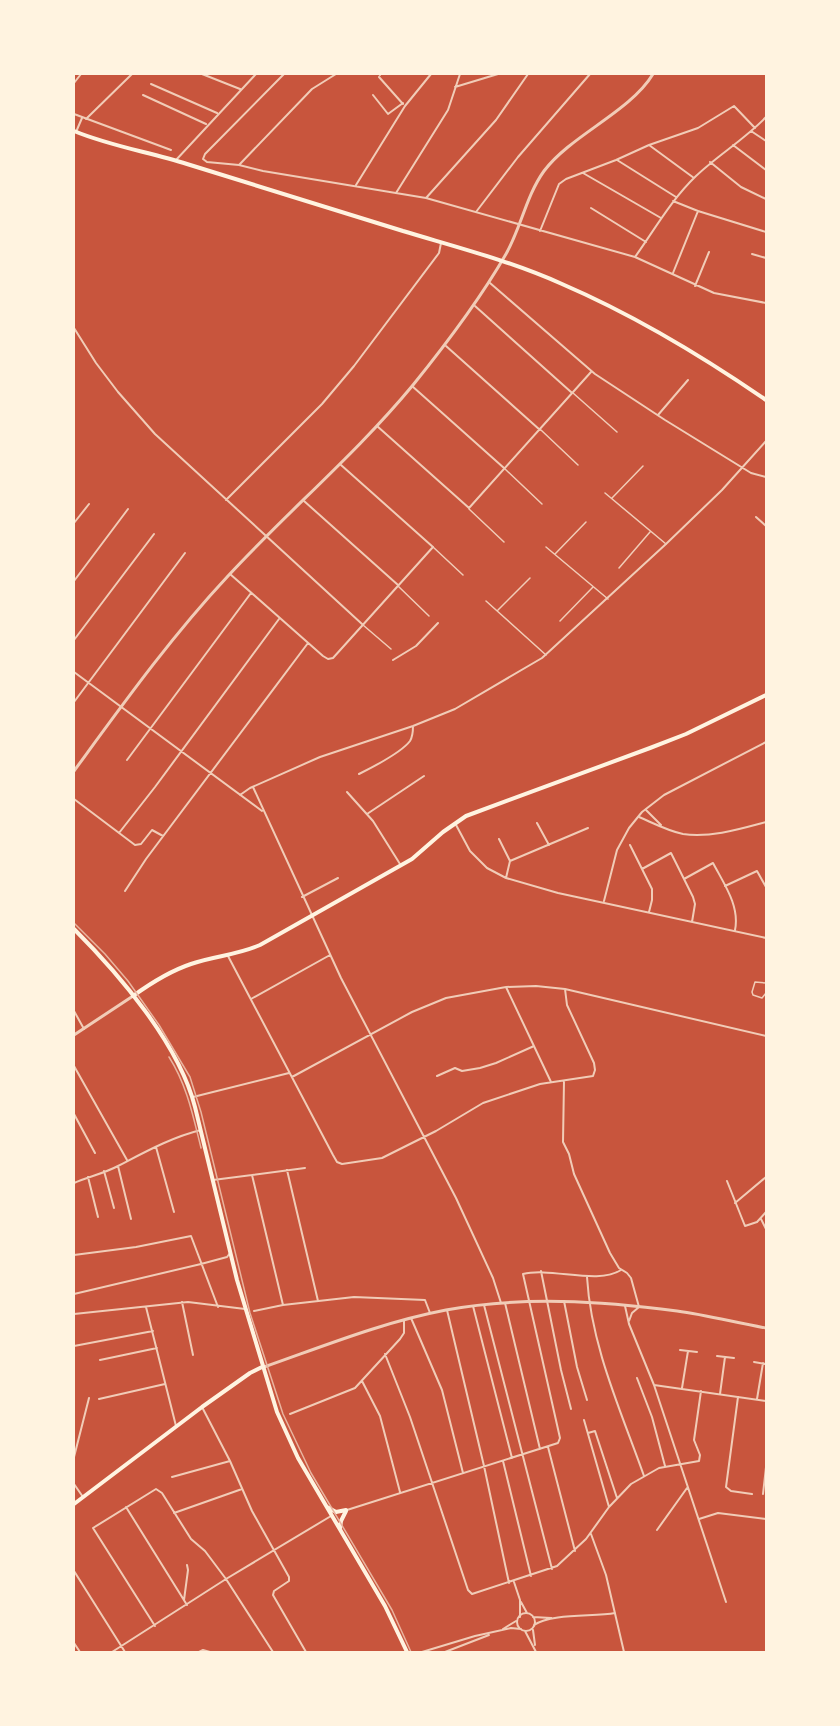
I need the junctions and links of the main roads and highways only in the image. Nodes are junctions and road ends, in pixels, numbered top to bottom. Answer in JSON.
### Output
{"nodes":[{"id":1,"x":74,"y":132,"type":"edge"},
{"id":2,"x":766,"y":400,"type":"edge"},
{"id":3,"x":766,"y":695,"type":"edge"},
{"id":4,"x":74,"y":929,"type":"edge"},
{"id":5,"x":133,"y":996,"type":"junction"},
{"id":6,"x":262,"y":1367,"type":"junction"},
{"id":7,"x":74,"y":1503,"type":"edge"},
{"id":8,"x":325,"y":1505,"type":"junction"},
{"id":9,"x":340,"y":1530,"type":"junction"},
{"id":10,"x":406,"y":1653,"type":"edge"}],
"edges":[{"from":1,"to":2,"type":"main road"},
{"from":3,"to":5,"type":"main road"},
{"from":4,"to":5,"type":"main road"},
{"from":5,"to":6,"type":"main road"},
{"from":6,"to":7,"type":"main road"},
{"from":6,"to":8,"type":"main road"},
{"from":8,"to":9,"type":"main road"},
{"from":8,"to":9,"type":"main road"},
{"from":9,"to":10,"type":"main road"}]}
